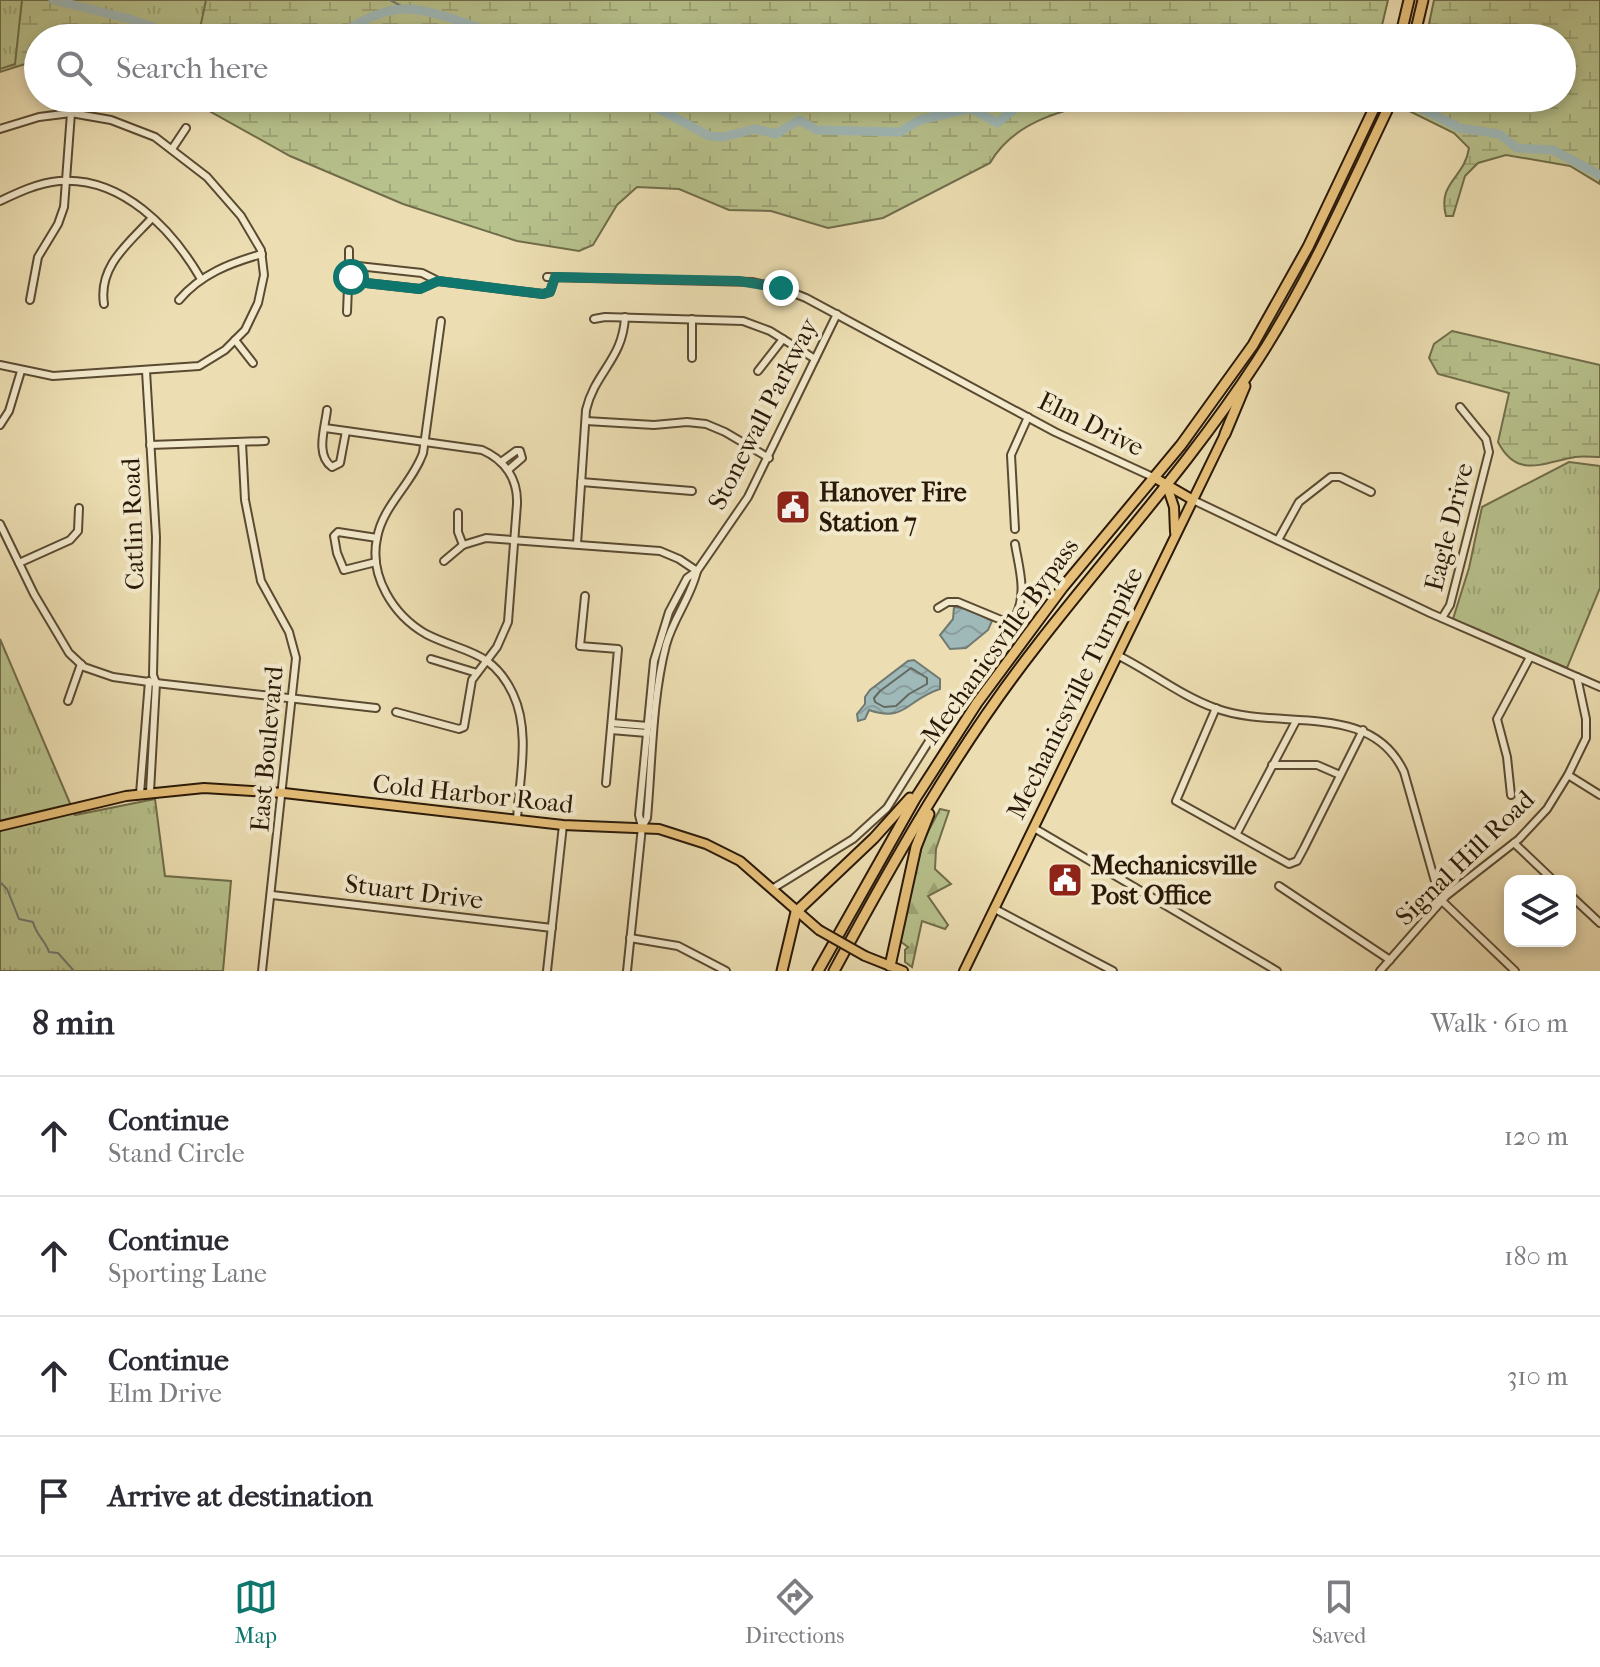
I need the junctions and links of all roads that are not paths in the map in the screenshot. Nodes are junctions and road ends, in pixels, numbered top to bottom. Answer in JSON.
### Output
{"nodes":[{"id":1,"x":1409,"y":0,"type":"edge"},
{"id":2,"x":1423,"y":0,"type":"edge"},
{"id":3,"x":1403,"y":24,"type":"edge"},
{"id":4,"x":1417,"y":24,"type":"edge"},
{"id":5,"x":1373,"y":112,"type":"edge"},
{"id":6,"x":1387,"y":112,"type":"edge"},
{"id":7,"x":71,"y":113,"type":"junction"},
{"id":8,"x":186,"y":128,"type":"dead end"},
{"id":9,"x":0,"y":129,"type":"edge"},
{"id":10,"x":172,"y":149,"type":"junction"},
{"id":11,"x":66,"y":181,"type":"junction"},
{"id":12,"x":0,"y":201,"type":"edge"},
{"id":13,"x":152,"y":218,"type":"junction"},
{"id":14,"x":349,"y":250,"type":"dead end"},
{"id":15,"x":262,"y":254,"type":"junction"},
{"id":16,"x":352,"y":268,"type":"junction"},
{"id":17,"x":201,"y":279,"type":"junction"},
{"id":18,"x":353,"y":279,"type":"junction"},
{"id":19,"x":438,"y":281,"type":"junction"},
{"id":20,"x":30,"y":300,"type":"dead end"},
{"id":21,"x":179,"y":300,"type":"dead end"},
{"id":22,"x":104,"y":304,"type":"dead end"},
{"id":23,"x":347,"y":312,"type":"dead end"},
{"id":24,"x":837,"y":314,"type":"junction"},
{"id":25,"x":625,"y":317,"type":"junction"},
{"id":26,"x":594,"y":319,"type":"dead end"},
{"id":27,"x":692,"y":319,"type":"junction"},
{"id":28,"x":441,"y":321,"type":"dead end"},
{"id":29,"x":783,"y":339,"type":"junction"},
{"id":30,"x":235,"y":340,"type":"junction"},
{"id":31,"x":692,"y":358,"type":"dead end"},
{"id":32,"x":815,"y":359,"type":"junction"},
{"id":33,"x":1258,"y":360,"type":"junction"},
{"id":34,"x":253,"y":363,"type":"dead end"},
{"id":35,"x":0,"y":365,"type":"edge"},
{"id":36,"x":21,"y":371,"type":"junction"},
{"id":37,"x":146,"y":371,"type":"junction"},
{"id":38,"x":758,"y":371,"type":"dead end"},
{"id":39,"x":1460,"y":407,"type":"dead end"},
{"id":40,"x":327,"y":410,"type":"dead end"},
{"id":41,"x":1028,"y":417,"type":"junction"},
{"id":42,"x":586,"y":421,"type":"junction"},
{"id":43,"x":0,"y":425,"type":"edge"},
{"id":44,"x":325,"y":428,"type":"junction"},
{"id":45,"x":346,"y":431,"type":"junction"},
{"id":46,"x":1225,"y":434,"type":"joint"},
{"id":47,"x":265,"y":441,"type":"dead end"},
{"id":48,"x":425,"y":442,"type":"junction"},
{"id":49,"x":242,"y":443,"type":"junction"},
{"id":50,"x":150,"y":445,"type":"junction"},
{"id":51,"x":769,"y":458,"type":"junction"},
{"id":52,"x":501,"y":462,"type":"junction"},
{"id":53,"x":508,"y":470,"type":"junction"},
{"id":54,"x":1155,"y":478,"type":"junction"},
{"id":55,"x":581,"y":482,"type":"junction"},
{"id":56,"x":1167,"y":486,"type":"junction"},
{"id":57,"x":692,"y":491,"type":"dead end"},
{"id":58,"x":1371,"y":492,"type":"dead end"},
{"id":59,"x":1193,"y":500,"type":"junction"},
{"id":60,"x":79,"y":508,"type":"dead end"},
{"id":61,"x":458,"y":513,"type":"dead end"},
{"id":62,"x":0,"y":524,"type":"edge"},
{"id":63,"x":1015,"y":529,"type":"dead end"},
{"id":64,"x":377,"y":538,"type":"junction"},
{"id":65,"x":1174,"y":538,"type":"junction"},
{"id":66,"x":515,"y":540,"type":"junction"},
{"id":67,"x":1278,"y":540,"type":"junction"},
{"id":68,"x":577,"y":544,"type":"junction"},
{"id":69,"x":1015,"y":544,"type":"dead end"},
{"id":70,"x":463,"y":545,"type":"junction"},
{"id":71,"x":444,"y":561,"type":"dead end"},
{"id":72,"x":376,"y":562,"type":"junction"},
{"id":73,"x":19,"y":563,"type":"junction"},
{"id":74,"x":697,"y":571,"type":"junction"},
{"id":75,"x":585,"y":596,"type":"dead end"},
{"id":76,"x":938,"y":608,"type":"dead end"},
{"id":77,"x":1442,"y":618,"type":"junction"},
{"id":78,"x":1011,"y":624,"type":"junction"},
{"id":79,"x":1117,"y":655,"type":"junction"},
{"id":80,"x":1530,"y":657,"type":"junction"},
{"id":81,"x":431,"y":659,"type":"dead end"},
{"id":82,"x":487,"y":661,"type":"junction"},
{"id":83,"x":81,"y":664,"type":"junction"},
{"id":84,"x":477,"y":673,"type":"junction"},
{"id":85,"x":1577,"y":677,"type":"junction"},
{"id":86,"x":152,"y":683,"type":"junction"},
{"id":87,"x":1600,"y":687,"type":"edge"},
{"id":88,"x":294,"y":699,"type":"junction"},
{"id":89,"x":68,"y":701,"type":"dead end"},
{"id":90,"x":376,"y":708,"type":"dead end"},
{"id":91,"x":1216,"y":708,"type":"junction"},
{"id":92,"x":396,"y":712,"type":"dead end"},
{"id":93,"x":1296,"y":721,"type":"junction"},
{"id":94,"x":611,"y":727,"type":"junction"},
{"id":95,"x":646,"y":730,"type":"junction"},
{"id":96,"x":655,"y":730,"type":"junction"},
{"id":97,"x":1363,"y":730,"type":"junction"},
{"id":98,"x":956,"y":734,"type":"junction"},
{"id":99,"x":960,"y":755,"type":"junction"},
{"id":100,"x":1272,"y":765,"type":"junction"},
{"id":101,"x":1340,"y":775,"type":"junction"},
{"id":102,"x":1568,"y":775,"type":"junction"},
{"id":103,"x":606,"y":783,"type":"dead end"},
{"id":104,"x":145,"y":793,"type":"junction"},
{"id":105,"x":284,"y":793,"type":"junction"},
{"id":106,"x":1511,"y":795,"type":"dead end"},
{"id":107,"x":1600,"y":795,"type":"edge"},
{"id":108,"x":517,"y":820,"type":"junction"},
{"id":109,"x":563,"y":825,"type":"junction"},
{"id":110,"x":0,"y":826,"type":"edge"},
{"id":111,"x":642,"y":827,"type":"junction"},
{"id":112,"x":1034,"y":828,"type":"junction"},
{"id":113,"x":1237,"y":833,"type":"junction"},
{"id":114,"x":1514,"y":843,"type":"junction"},
{"id":115,"x":1548,"y":875,"type":"edge"},
{"id":116,"x":1279,"y":886,"type":"dead end"},
{"id":117,"x":772,"y":889,"type":"junction"},
{"id":118,"x":272,"y":895,"type":"junction"},
{"id":119,"x":1441,"y":901,"type":"junction"},
{"id":120,"x":1576,"y":901,"type":"edge"},
{"id":121,"x":995,"y":909,"type":"junction"},
{"id":122,"x":796,"y":912,"type":"junction"},
{"id":123,"x":1600,"y":923,"type":"edge"},
{"id":124,"x":552,"y":928,"type":"junction"},
{"id":125,"x":630,"y":938,"type":"junction"},
{"id":126,"x":1390,"y":960,"type":"junction"},
{"id":127,"x":890,"y":966,"type":"junction"},
{"id":128,"x":1102,"y":968,"type":"edge"},
{"id":129,"x":723,"y":969,"type":"edge"},
{"id":130,"x":262,"y":971,"type":"edge"},
{"id":131,"x":547,"y":971,"type":"edge"},
{"id":132,"x":627,"y":971,"type":"edge"},
{"id":133,"x":782,"y":971,"type":"edge"},
{"id":134,"x":818,"y":971,"type":"edge"},
{"id":135,"x":834,"y":971,"type":"edge"},
{"id":136,"x":903,"y":971,"type":"edge"},
{"id":137,"x":964,"y":971,"type":"edge"},
{"id":138,"x":1113,"y":971,"type":"edge"},
{"id":139,"x":1277,"y":971,"type":"edge"},
{"id":140,"x":1380,"y":971,"type":"edge"},
{"id":141,"x":1515,"y":971,"type":"edge"}],
"edges":[{"from":1,"to":3,"type":"highway"},
{"from":2,"to":4,"type":"highway"},
{"from":5,"to":54,"type":"highway","name":"Mechanicsville Bypass"},
{"from":6,"to":33,"type":"highway"},
{"from":7,"to":9,"type":"street"},
{"from":7,"to":10,"type":"street"},
{"from":7,"to":11,"type":"street"},
{"from":8,"to":10,"type":"street"},
{"from":10,"to":15,"type":"street"},
{"from":11,"to":12,"type":"street"},
{"from":11,"to":13,"type":"street"},
{"from":11,"to":20,"type":"street"},
{"from":13,"to":17,"type":"street"},
{"from":13,"to":22,"type":"street"},
{"from":14,"to":16,"type":"street"},
{"from":15,"to":17,"type":"street"},
{"from":15,"to":30,"type":"street"},
{"from":16,"to":18,"type":"street"},
{"from":16,"to":19,"type":"street"},
{"from":17,"to":21,"type":"street"},
{"from":18,"to":19,"type":"street"},
{"from":18,"to":23,"type":"street"},
{"from":19,"to":24,"type":"street","name":"Elm Drive"},
{"from":24,"to":32,"type":"street","name":"Stonewall Parkway"},
{"from":24,"to":41,"type":"street","name":"Elm Drive"},
{"from":25,"to":26,"type":"street"},
{"from":25,"to":27,"type":"street"},
{"from":25,"to":42,"type":"street"},
{"from":27,"to":29,"type":"street"},
{"from":27,"to":31,"type":"street"},
{"from":28,"to":48,"type":"street"},
{"from":29,"to":32,"type":"street"},
{"from":29,"to":38,"type":"street"},
{"from":30,"to":34,"type":"street"},
{"from":30,"to":37,"type":"street"},
{"from":32,"to":51,"type":"street","name":"Stonewall Parkway"},
{"from":33,"to":46,"type":"highway"},
{"from":33,"to":56,"type":"highway","name":"Mechanicsville Bypass"},
{"from":35,"to":36,"type":"street"},
{"from":36,"to":37,"type":"street"},
{"from":36,"to":43,"type":"street"},
{"from":37,"to":50,"type":"street","name":"Catlin Road"},
{"from":39,"to":77,"type":"street","name":"Eagle Drive"},
{"from":40,"to":44,"type":"street"},
{"from":41,"to":54,"type":"street","name":"Elm Drive"},
{"from":41,"to":63,"type":"street"},
{"from":42,"to":51,"type":"street"},
{"from":42,"to":55,"type":"street"},
{"from":44,"to":45,"type":"street"},
{"from":44,"to":45,"type":"street"},
{"from":45,"to":48,"type":"street"},
{"from":46,"to":59,"type":"main road","name":"Mechanicsville Turnpike"},
{"from":47,"to":49,"type":"street"},
{"from":48,"to":52,"type":"street"},
{"from":48,"to":64,"type":"street"},
{"from":49,"to":50,"type":"street"},
{"from":49,"to":88,"type":"street","name":"East Boulevard"},
{"from":50,"to":86,"type":"street","name":"Catlin Road"},
{"from":51,"to":74,"type":"street","name":"Stonewall Parkway"},
{"from":52,"to":53,"type":"street"},
{"from":52,"to":53,"type":"street"},
{"from":53,"to":66,"type":"street"},
{"from":54,"to":56,"type":"main road","name":"Elm Drive"},
{"from":54,"to":98,"type":"highway","name":"Mechanicsville Bypass"},
{"from":55,"to":57,"type":"street"},
{"from":55,"to":68,"type":"street"},
{"from":56,"to":59,"type":"main road","name":"Elm Drive"},
{"from":56,"to":65,"type":"main road"},
{"from":56,"to":99,"type":"highway","name":"Mechanicsville Bypass"},
{"from":58,"to":67,"type":"street"},
{"from":59,"to":65,"type":"main road","name":"Mechanicsville Turnpike"},
{"from":59,"to":67,"type":"street","name":"Elm Drive"},
{"from":60,"to":73,"type":"street"},
{"from":61,"to":70,"type":"street"},
{"from":62,"to":73,"type":"street"},
{"from":64,"to":72,"type":"street"},
{"from":64,"to":72,"type":"street"},
{"from":65,"to":79,"type":"main road","name":"Mechanicsville Turnpike"},
{"from":66,"to":68,"type":"street"},
{"from":66,"to":70,"type":"street"},
{"from":66,"to":82,"type":"street"},
{"from":67,"to":77,"type":"street","name":"Elm Drive"},
{"from":68,"to":74,"type":"street"},
{"from":69,"to":78,"type":"street"},
{"from":70,"to":71,"type":"street"},
{"from":72,"to":82,"type":"street"},
{"from":73,"to":83,"type":"street"},
{"from":74,"to":95,"type":"street","name":"Stonewall Parkway"},
{"from":74,"to":96,"type":"street","name":"Stonewall Parkway"},
{"from":75,"to":94,"type":"street"},
{"from":76,"to":78,"type":"street"},
{"from":77,"to":80,"type":"street","name":"Elm Drive"},
{"from":78,"to":117,"type":"street"},
{"from":79,"to":91,"type":"street"},
{"from":79,"to":112,"type":"main road","name":"Mechanicsville Turnpike"},
{"from":80,"to":85,"type":"street","name":"Elm Drive"},
{"from":80,"to":106,"type":"street"},
{"from":81,"to":84,"type":"street"},
{"from":82,"to":84,"type":"street"},
{"from":82,"to":108,"type":"street"},
{"from":83,"to":86,"type":"street"},
{"from":83,"to":89,"type":"street"},
{"from":84,"to":92,"type":"street"},
{"from":85,"to":87,"type":"street","name":"Elm Drive"},
{"from":85,"to":102,"type":"street","name":"Signal Hill Road"},
{"from":86,"to":88,"type":"street"},
{"from":86,"to":104,"type":"street"},
{"from":88,"to":90,"type":"street"},
{"from":88,"to":105,"type":"street","name":"East Boulevard"},
{"from":91,"to":93,"type":"street"},
{"from":91,"to":113,"type":"street"},
{"from":93,"to":97,"type":"street"},
{"from":93,"to":100,"type":"street"},
{"from":94,"to":95,"type":"street"},
{"from":94,"to":103,"type":"street"},
{"from":95,"to":96,"type":"street"},
{"from":95,"to":111,"type":"street","name":"Stonewall Parkway"},
{"from":96,"to":111,"type":"street","name":"Stonewall Parkway"},
{"from":97,"to":101,"type":"street"},
{"from":97,"to":119,"type":"street"},
{"from":98,"to":122,"type":"highway"},
{"from":98,"to":134,"type":"highway","name":"Mechanicsville Bypass"},
{"from":99,"to":127,"type":"highway"},
{"from":99,"to":135,"type":"highway","name":"Mechanicsville Bypass"},
{"from":100,"to":101,"type":"street"},
{"from":100,"to":113,"type":"street"},
{"from":101,"to":113,"type":"street"},
{"from":102,"to":107,"type":"street"},
{"from":102,"to":114,"type":"street","name":"Signal Hill Road"},
{"from":104,"to":105,"type":"main road","name":"Cold Harbor Road"},
{"from":104,"to":110,"type":"main road","name":"Cold Harbor Road"},
{"from":105,"to":108,"type":"main road","name":"Cold Harbor Road"},
{"from":105,"to":118,"type":"street","name":"East Boulevard"},
{"from":108,"to":109,"type":"main road","name":"Cold Harbor Road"},
{"from":109,"to":111,"type":"main road","name":"Cold Harbor Road"},
{"from":109,"to":124,"type":"street"},
{"from":111,"to":117,"type":"main road","name":"Cold Harbor Road"},
{"from":111,"to":125,"type":"street"},
{"from":112,"to":121,"type":"main road","name":"Mechanicsville Turnpike"},
{"from":112,"to":139,"type":"street"},
{"from":114,"to":115,"type":"street"},
{"from":114,"to":119,"type":"street","name":"Signal Hill Road"},
{"from":116,"to":126,"type":"street"},
{"from":117,"to":122,"type":"main road","name":"Cold Harbor Road"},
{"from":118,"to":124,"type":"street","name":"Stuart Drive"},
{"from":118,"to":130,"type":"street","name":"East Boulevard"},
{"from":119,"to":126,"type":"street","name":"Signal Hill Road"},
{"from":119,"to":141,"type":"street"},
{"from":120,"to":123,"type":"street"},
{"from":121,"to":128,"type":"street"},
{"from":121,"to":137,"type":"main road","name":"Mechanicsville Turnpike"},
{"from":122,"to":127,"type":"main road","name":"Cold Harbor Road","bridge":true},
{"from":122,"to":133,"type":"highway"},
{"from":124,"to":131,"type":"street"},
{"from":125,"to":129,"type":"street"},
{"from":125,"to":132,"type":"street"},
{"from":126,"to":140,"type":"street","name":"Signal Hill Road"},
{"from":127,"to":136,"type":"main road","name":"Cold Harbor Road"},
{"from":128,"to":138,"type":"street"}]}
